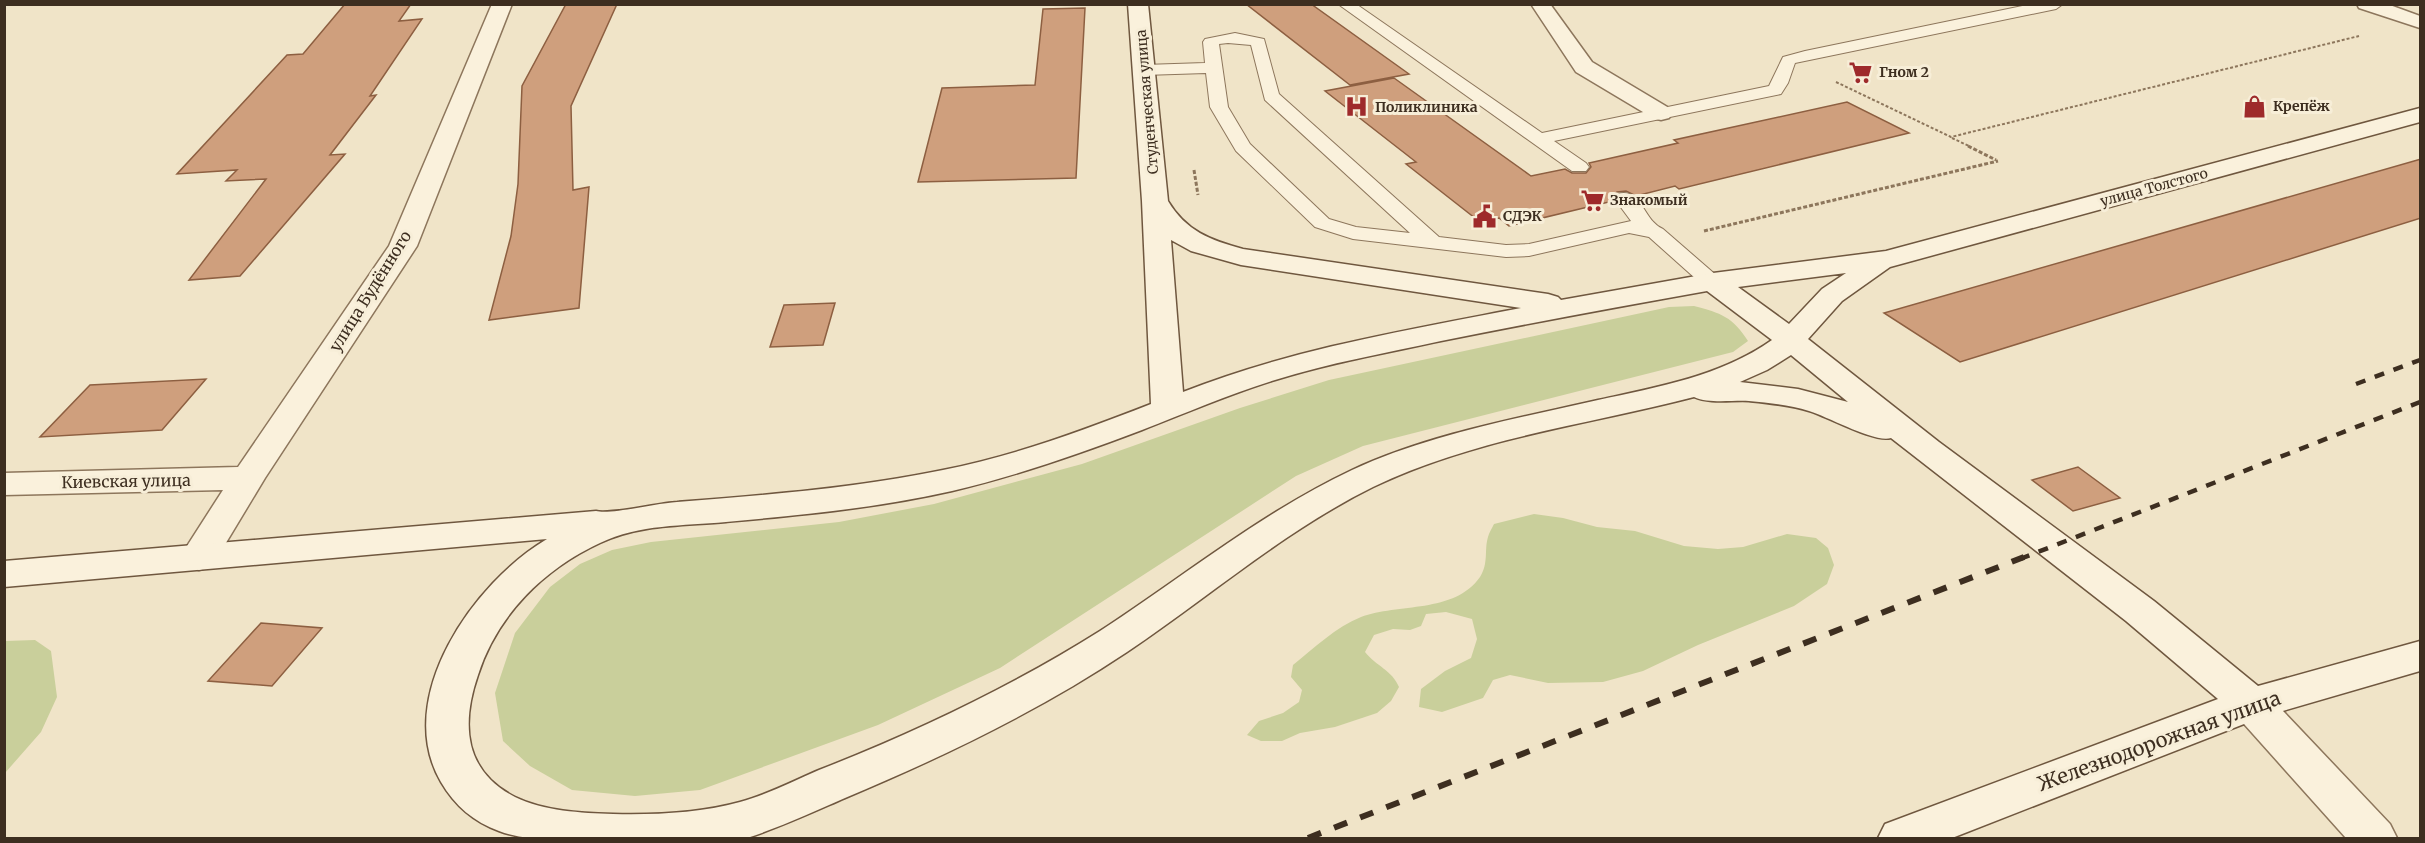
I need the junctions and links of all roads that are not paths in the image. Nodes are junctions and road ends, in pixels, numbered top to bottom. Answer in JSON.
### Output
{"nodes":[{"id":1,"x":502,"y":4,"type":"edge"},
{"id":2,"x":1138,"y":4,"type":"edge"},
{"id":3,"x":1345,"y":4,"type":"edge"},
{"id":4,"x":1540,"y":4,"type":"edge"},
{"id":5,"x":2056,"y":4,"type":"edge"},
{"id":6,"x":2366,"y":4,"type":"edge"},
{"id":7,"x":2420,"y":22,"type":"edge"},
{"id":8,"x":1214,"y":68,"type":"junction"},
{"id":9,"x":1144,"y":69,"type":"junction"},
{"id":10,"x":1661,"y":113,"type":"junction"},
{"id":11,"x":2421,"y":116,"type":"edge"},
{"id":12,"x":1539,"y":139,"type":"junction"},
{"id":13,"x":1579,"y":167,"type":"dead end"},
{"id":14,"x":1624,"y":198,"type":"dead end"},
{"id":15,"x":1155,"y":201,"type":"junction"},
{"id":16,"x":1646,"y":229,"type":"junction"},
{"id":17,"x":1432,"y":242,"type":"junction"},
{"id":18,"x":1887,"y":259,"type":"junction"},
{"id":19,"x":1713,"y":282,"type":"junction"},
{"id":20,"x":1568,"y":306,"type":"junction"},
{"id":21,"x":1791,"y":340,"type":"junction"},
{"id":22,"x":1676,"y":392,"type":"junction"},
{"id":23,"x":1168,"y":409,"type":"junction"},
{"id":24,"x":1946,"y":464,"type":"junction"},
{"id":25,"x":248,"y":478,"type":"junction"},
{"id":26,"x":4,"y":484,"type":"edge"},
{"id":27,"x":619,"y":521,"type":"junction"},
{"id":28,"x":199,"y":557,"type":"junction"},
{"id":29,"x":4,"y":574,"type":"edge"},
{"id":30,"x":2421,"y":656,"type":"edge"},
{"id":31,"x":2251,"y":704,"type":"junction"},
{"id":32,"x":716,"y":831,"type":"edge"},
{"id":33,"x":1900,"y":838,"type":"edge"},
{"id":34,"x":2374,"y":838,"type":"edge"}],
"edges":[{"from":1,"to":25,"type":"street","name":"улица Будённого"},
{"from":2,"to":9,"type":"street","name":"Студенческая улица"},
{"from":3,"to":12,"type":"lane"},
{"from":4,"to":10,"type":"street"},
{"from":5,"to":10,"type":"lane"},
{"from":6,"to":7,"type":"street"},
{"from":8,"to":9,"type":"lane"},
{"from":8,"to":17,"type":"lane"},
{"from":8,"to":17,"type":"lane"},
{"from":9,"to":15,"type":"street","name":"Студенческая улица"},
{"from":10,"to":12,"type":"lane"},
{"from":11,"to":18,"type":"street","name":"улица Толстого"},
{"from":12,"to":13,"type":"lane"},
{"from":14,"to":16,"type":"lane"},
{"from":15,"to":20,"type":"street"},
{"from":15,"to":23,"type":"street","name":"Студенческая улица"},
{"from":16,"to":17,"type":"lane"},
{"from":16,"to":19,"type":"lane"},
{"from":18,"to":19,"type":"street"},
{"from":18,"to":21,"type":"street"},
{"from":19,"to":20,"type":"street"},
{"from":19,"to":21,"type":"street"},
{"from":20,"to":23,"type":"street"},
{"from":21,"to":22,"type":"street"},
{"from":21,"to":24,"type":"street"},
{"from":22,"to":24,"type":"street"},
{"from":22,"to":32,"type":"street"},
{"from":23,"to":27,"type":"street"},
{"from":24,"to":31,"type":"street"},
{"from":25,"to":26,"type":"street","name":"Киевская улица"},
{"from":25,"to":28,"type":"street","name":"улица Будённого"},
{"from":27,"to":28,"type":"street"},
{"from":27,"to":32,"type":"street"},
{"from":28,"to":29,"type":"street"},
{"from":30,"to":31,"type":"street","name":"Железнодорожная улица"},
{"from":31,"to":33,"type":"street","name":"Железнодорожная улица"},
{"from":31,"to":34,"type":"street"}]}
